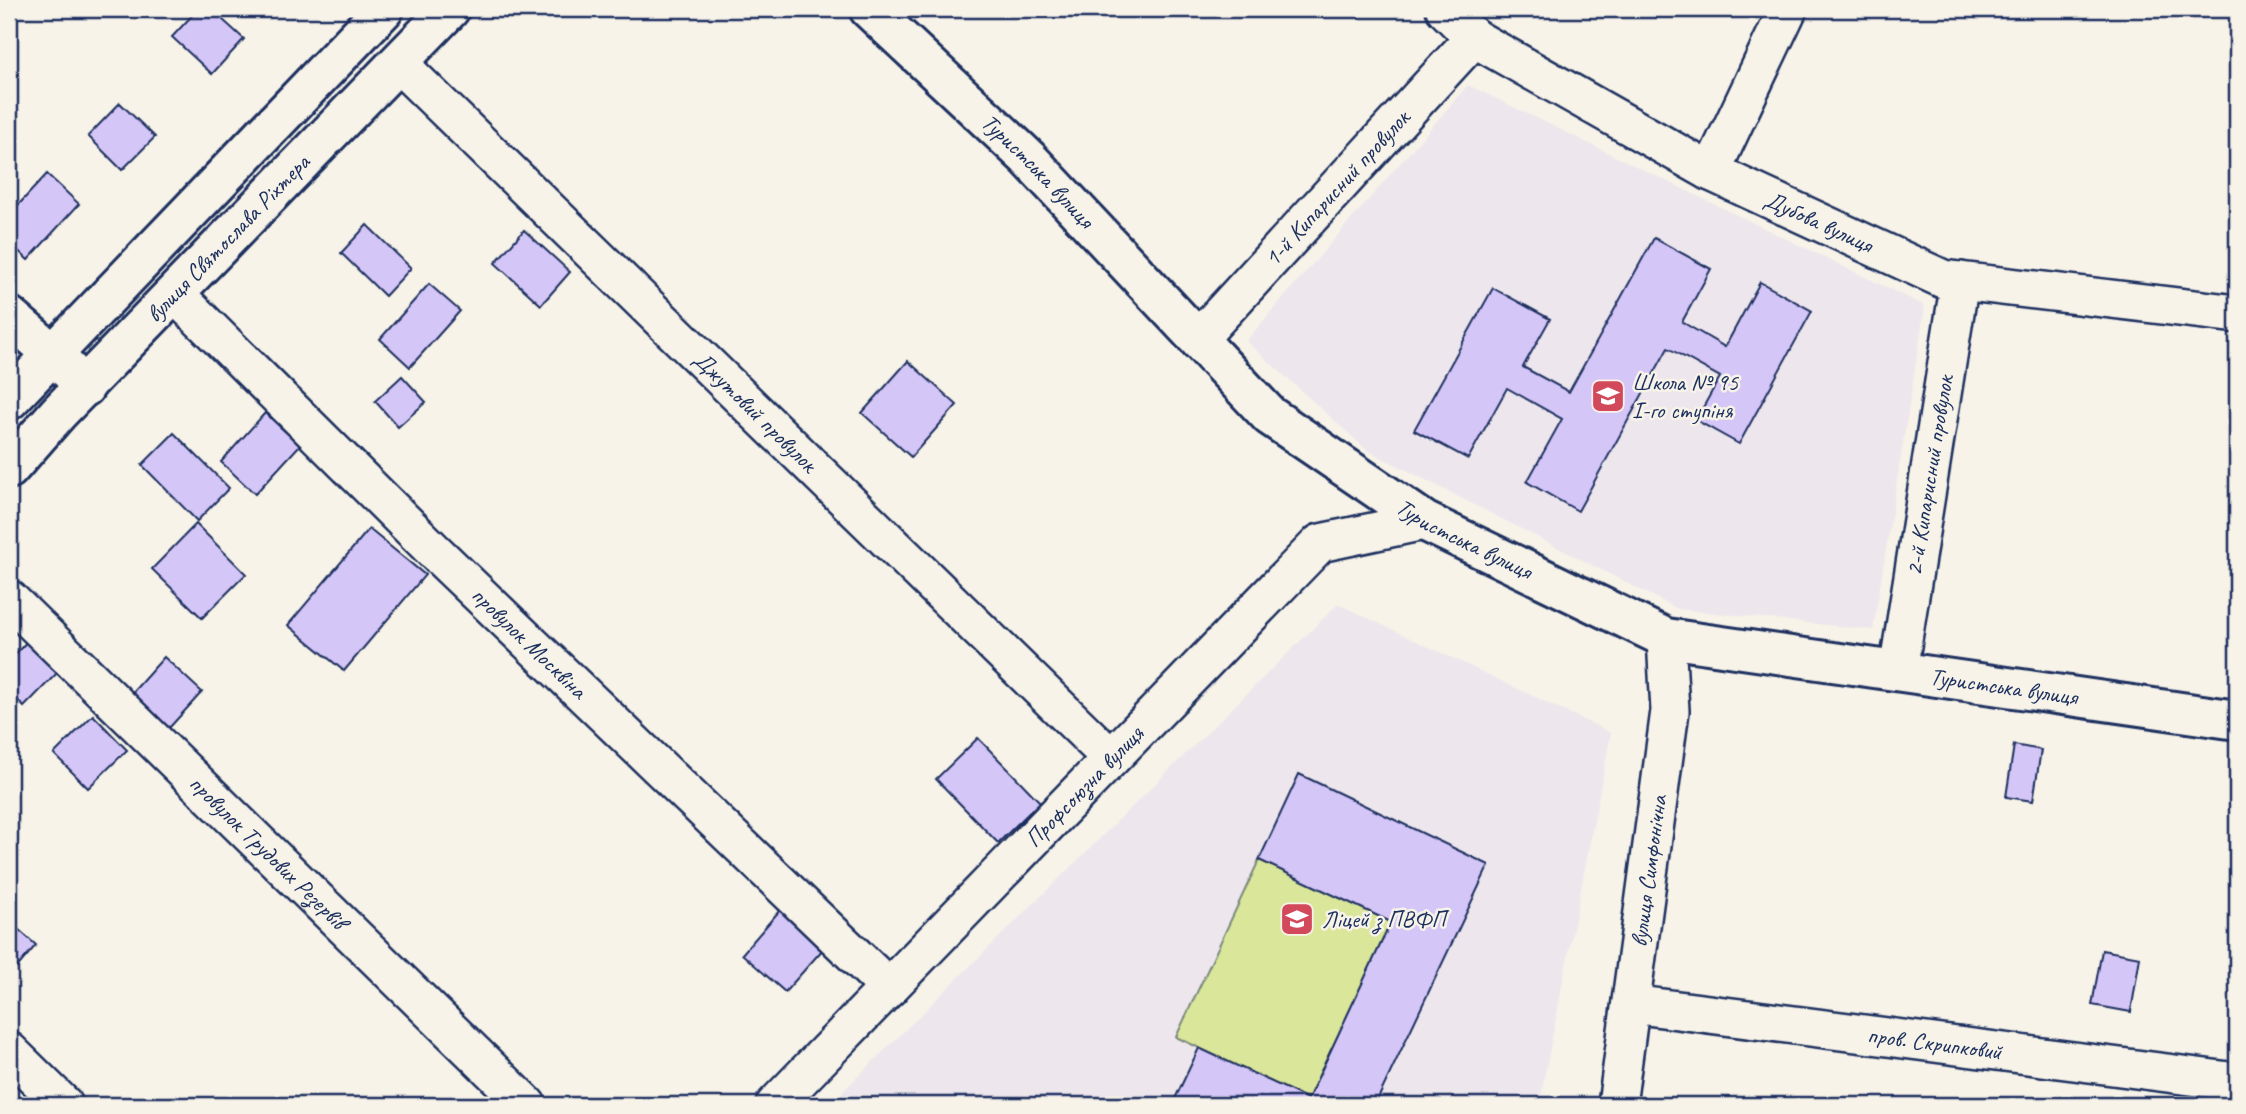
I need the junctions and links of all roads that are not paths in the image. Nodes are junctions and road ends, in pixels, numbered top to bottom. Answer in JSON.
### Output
{"nodes":[{"id":1,"x":384,"y":9,"type":"edge"},
{"id":2,"x":450,"y":9,"type":"edge"},
{"id":3,"x":869,"y":9,"type":"edge"},
{"id":4,"x":1445,"y":9,"type":"edge"},
{"id":5,"x":1788,"y":9,"type":"edge"},
{"id":6,"x":1474,"y":38,"type":"junction"},
{"id":7,"x":398,"y":63,"type":"junction"},
{"id":8,"x":1711,"y":172,"type":"junction"},
{"id":9,"x":1960,"y":281,"type":"junction"},
{"id":10,"x":175,"y":294,"type":"junction"},
{"id":11,"x":2237,"y":314,"type":"edge"},
{"id":12,"x":9,"y":316,"type":"edge"},
{"id":13,"x":1198,"y":339,"type":"junction"},
{"id":14,"x":52,"y":353,"type":"junction"},
{"id":15,"x":85,"y":387,"type":"junction"},
{"id":16,"x":9,"y":400,"type":"edge"},
{"id":17,"x":9,"y":469,"type":"edge"},
{"id":18,"x":1424,"y":521,"type":"junction"},
{"id":19,"x":9,"y":599,"type":"edge"},
{"id":20,"x":1666,"y":638,"type":"junction"},
{"id":21,"x":1898,"y":671,"type":"junction"},
{"id":22,"x":2237,"y":720,"type":"edge"},
{"id":23,"x":1111,"y":758,"type":"junction"},
{"id":24,"x":888,"y":988,"type":"junction"},
{"id":25,"x":1631,"y":1004,"type":"junction"},
{"id":26,"x":9,"y":1051,"type":"edge"},
{"id":27,"x":2237,"y":1082,"type":"edge"},
{"id":28,"x":64,"y":1105,"type":"edge"},
{"id":29,"x":527,"y":1105,"type":"edge"},
{"id":30,"x":775,"y":1105,"type":"edge"},
{"id":31,"x":1617,"y":1105,"type":"edge"}],
"edges":[{"from":1,"to":14,"type":"street","name":"вулиця Святослава Ріхтера"},
{"from":2,"to":7,"type":"street","name":"вулиця Святослава Ріхтера"},
{"from":3,"to":13,"type":"street","name":"Туристська вулиця"},
{"from":4,"to":6,"type":"street","name":"Дубова вулиця"},
{"from":5,"to":8,"type":"street"},
{"from":6,"to":8,"type":"street","name":"Дубова вулиця"},
{"from":6,"to":13,"type":"street","name":"1-й Кипарисний провулок"},
{"from":7,"to":10,"type":"street","name":"вулиця Святослава Ріхтера"},
{"from":7,"to":23,"type":"street","name":"Джутовий провулок"},
{"from":8,"to":9,"type":"street","name":"Дубова вулиця"},
{"from":9,"to":11,"type":"street","name":"Дубова вулиця"},
{"from":9,"to":21,"type":"street","name":"2-й Кипарисний провулок"},
{"from":10,"to":15,"type":"street","name":"вулиця Святослава Ріхтера"},
{"from":10,"to":24,"type":"street","name":"провулок Москвіна"},
{"from":12,"to":14,"type":"street"},
{"from":13,"to":18,"type":"street","name":"Туристська вулиця"},
{"from":14,"to":15,"type":"street"},
{"from":14,"to":16,"type":"street","name":"вулиця Святослава Ріхтера"},
{"from":15,"to":17,"type":"street","name":"вулиця Святослава Ріхтера"},
{"from":18,"to":20,"type":"street","name":"Туристська вулиця"},
{"from":18,"to":23,"type":"street","name":"Профсоюзна вулиця"},
{"from":19,"to":29,"type":"street","name":"провулок Трудових Резервів"},
{"from":20,"to":21,"type":"street","name":"Туристська вулиця"},
{"from":20,"to":25,"type":"street","name":"вулиця Симфонічна"},
{"from":21,"to":22,"type":"street","name":"Туристська вулиця"},
{"from":23,"to":24,"type":"street","name":"Профсоюзна вулиця"},
{"from":24,"to":30,"type":"street","name":"Профсоюзна вулиця"},
{"from":25,"to":27,"type":"street","name":"пров. Скрипковий"},
{"from":25,"to":31,"type":"street","name":"вулиця Симфонічна"},
{"from":26,"to":28,"type":"street"}]}
